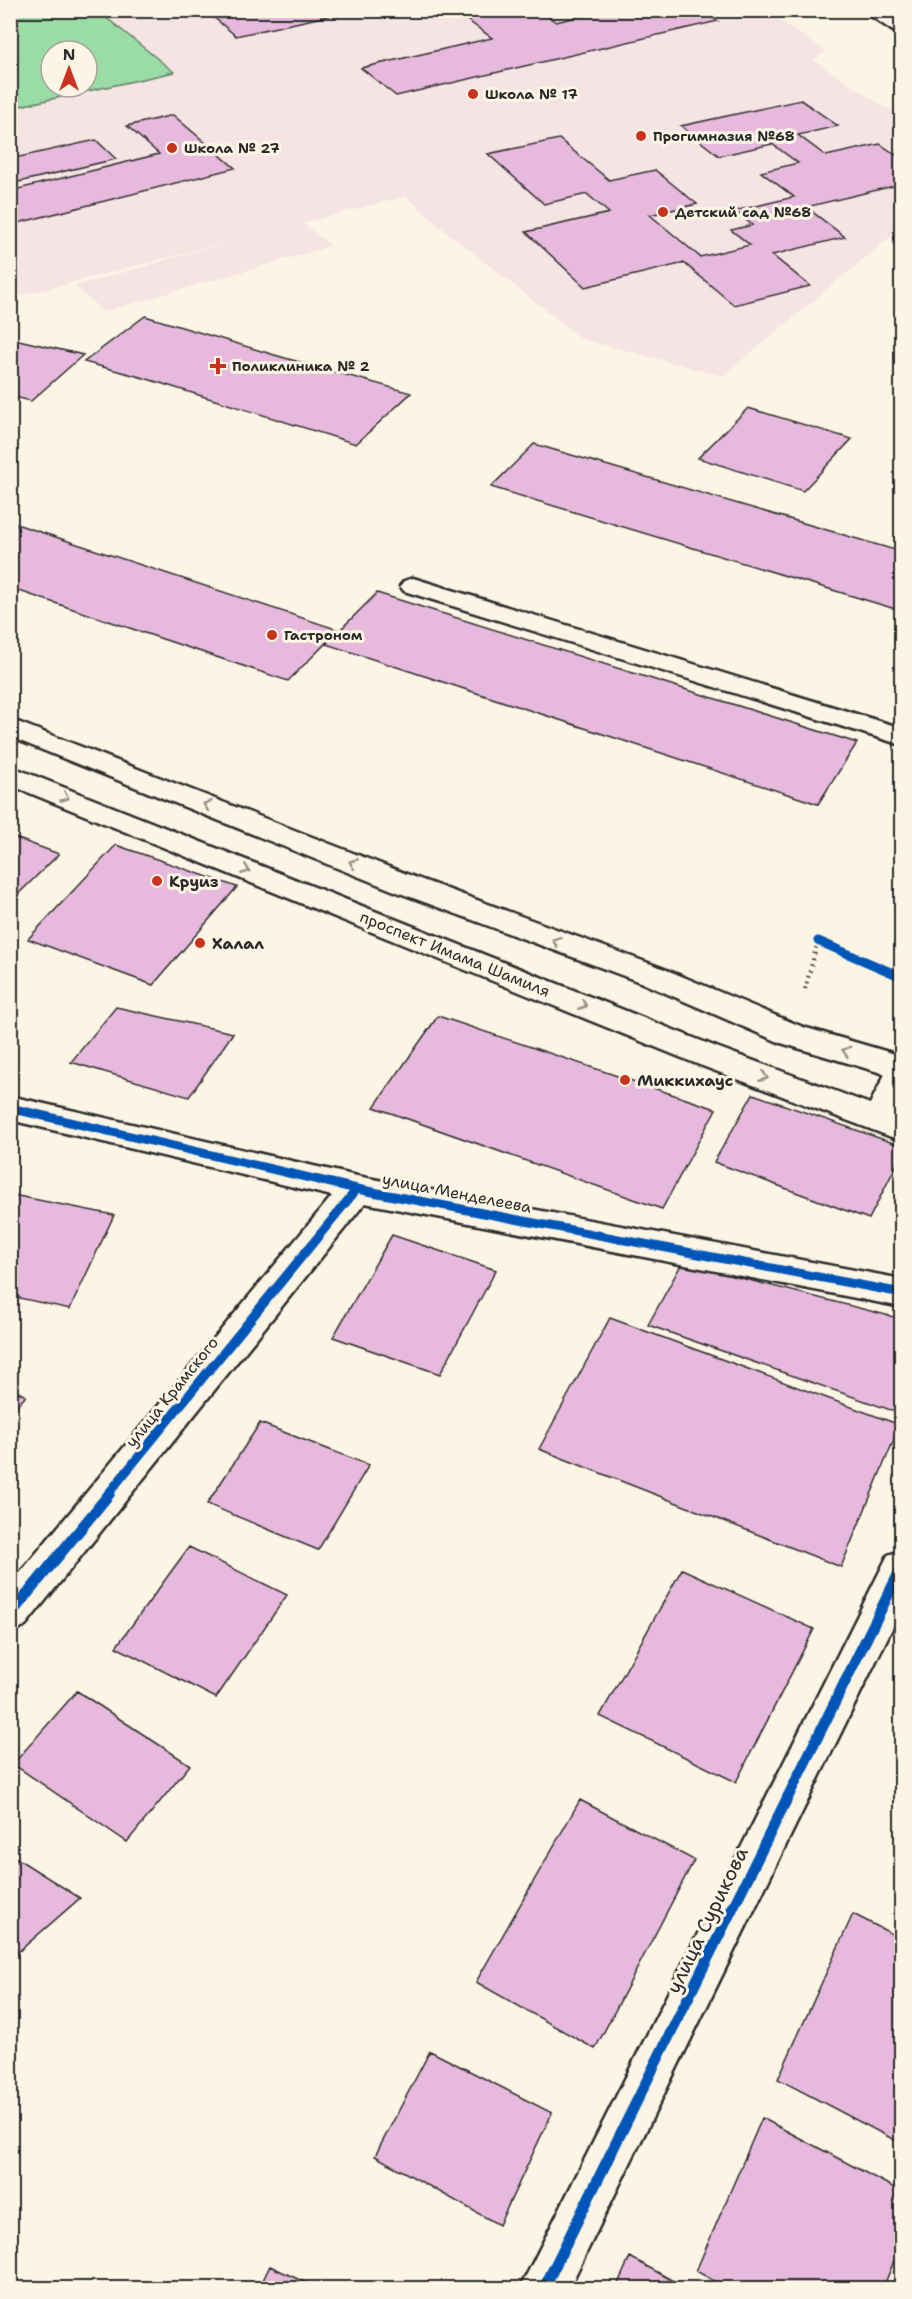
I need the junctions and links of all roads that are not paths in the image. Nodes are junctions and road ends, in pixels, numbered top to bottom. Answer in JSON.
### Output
{"nodes":[{"id":1,"x":871,"y":10,"type":"edge"},
{"id":2,"x":902,"y":29,"type":"edge"},
{"id":3,"x":413,"y":586,"type":"dead end"},
{"id":4,"x":14,"y":733,"type":"edge"},
{"id":5,"x":902,"y":737,"type":"edge"},
{"id":6,"x":10,"y":775,"type":"edge"},
{"id":7,"x":902,"y":1070,"type":"edge"},
{"id":8,"x":10,"y":1108,"type":"edge"},
{"id":9,"x":890,"y":1125,"type":"edge"},
{"id":10,"x":357,"y":1189,"type":"junction"},
{"id":11,"x":902,"y":1293,"type":"edge"},
{"id":12,"x":902,"y":1568,"type":"edge"},
{"id":13,"x":10,"y":1615,"type":"edge"},
{"id":14,"x":544,"y":2289,"type":"edge"}],
"edges":[{"from":1,"to":2,"type":"main road"},
{"from":3,"to":5,"type":"main road"},
{"from":7,"to":4,"type":"main road","one_way":true},
{"from":6,"to":9,"type":"main road","name":"проспект Имама Шамиля","one_way":true},
{"from":7,"to":9,"type":"main road"},
{"from":8,"to":10,"type":"main road","name":"улица Менделеева"},
{"from":10,"to":11,"type":"main road","name":"улица Менделеева"},
{"from":10,"to":13,"type":"main road","name":"улица Крамского"},
{"from":12,"to":14,"type":"main road","name":"улица Сурикова"}]}
